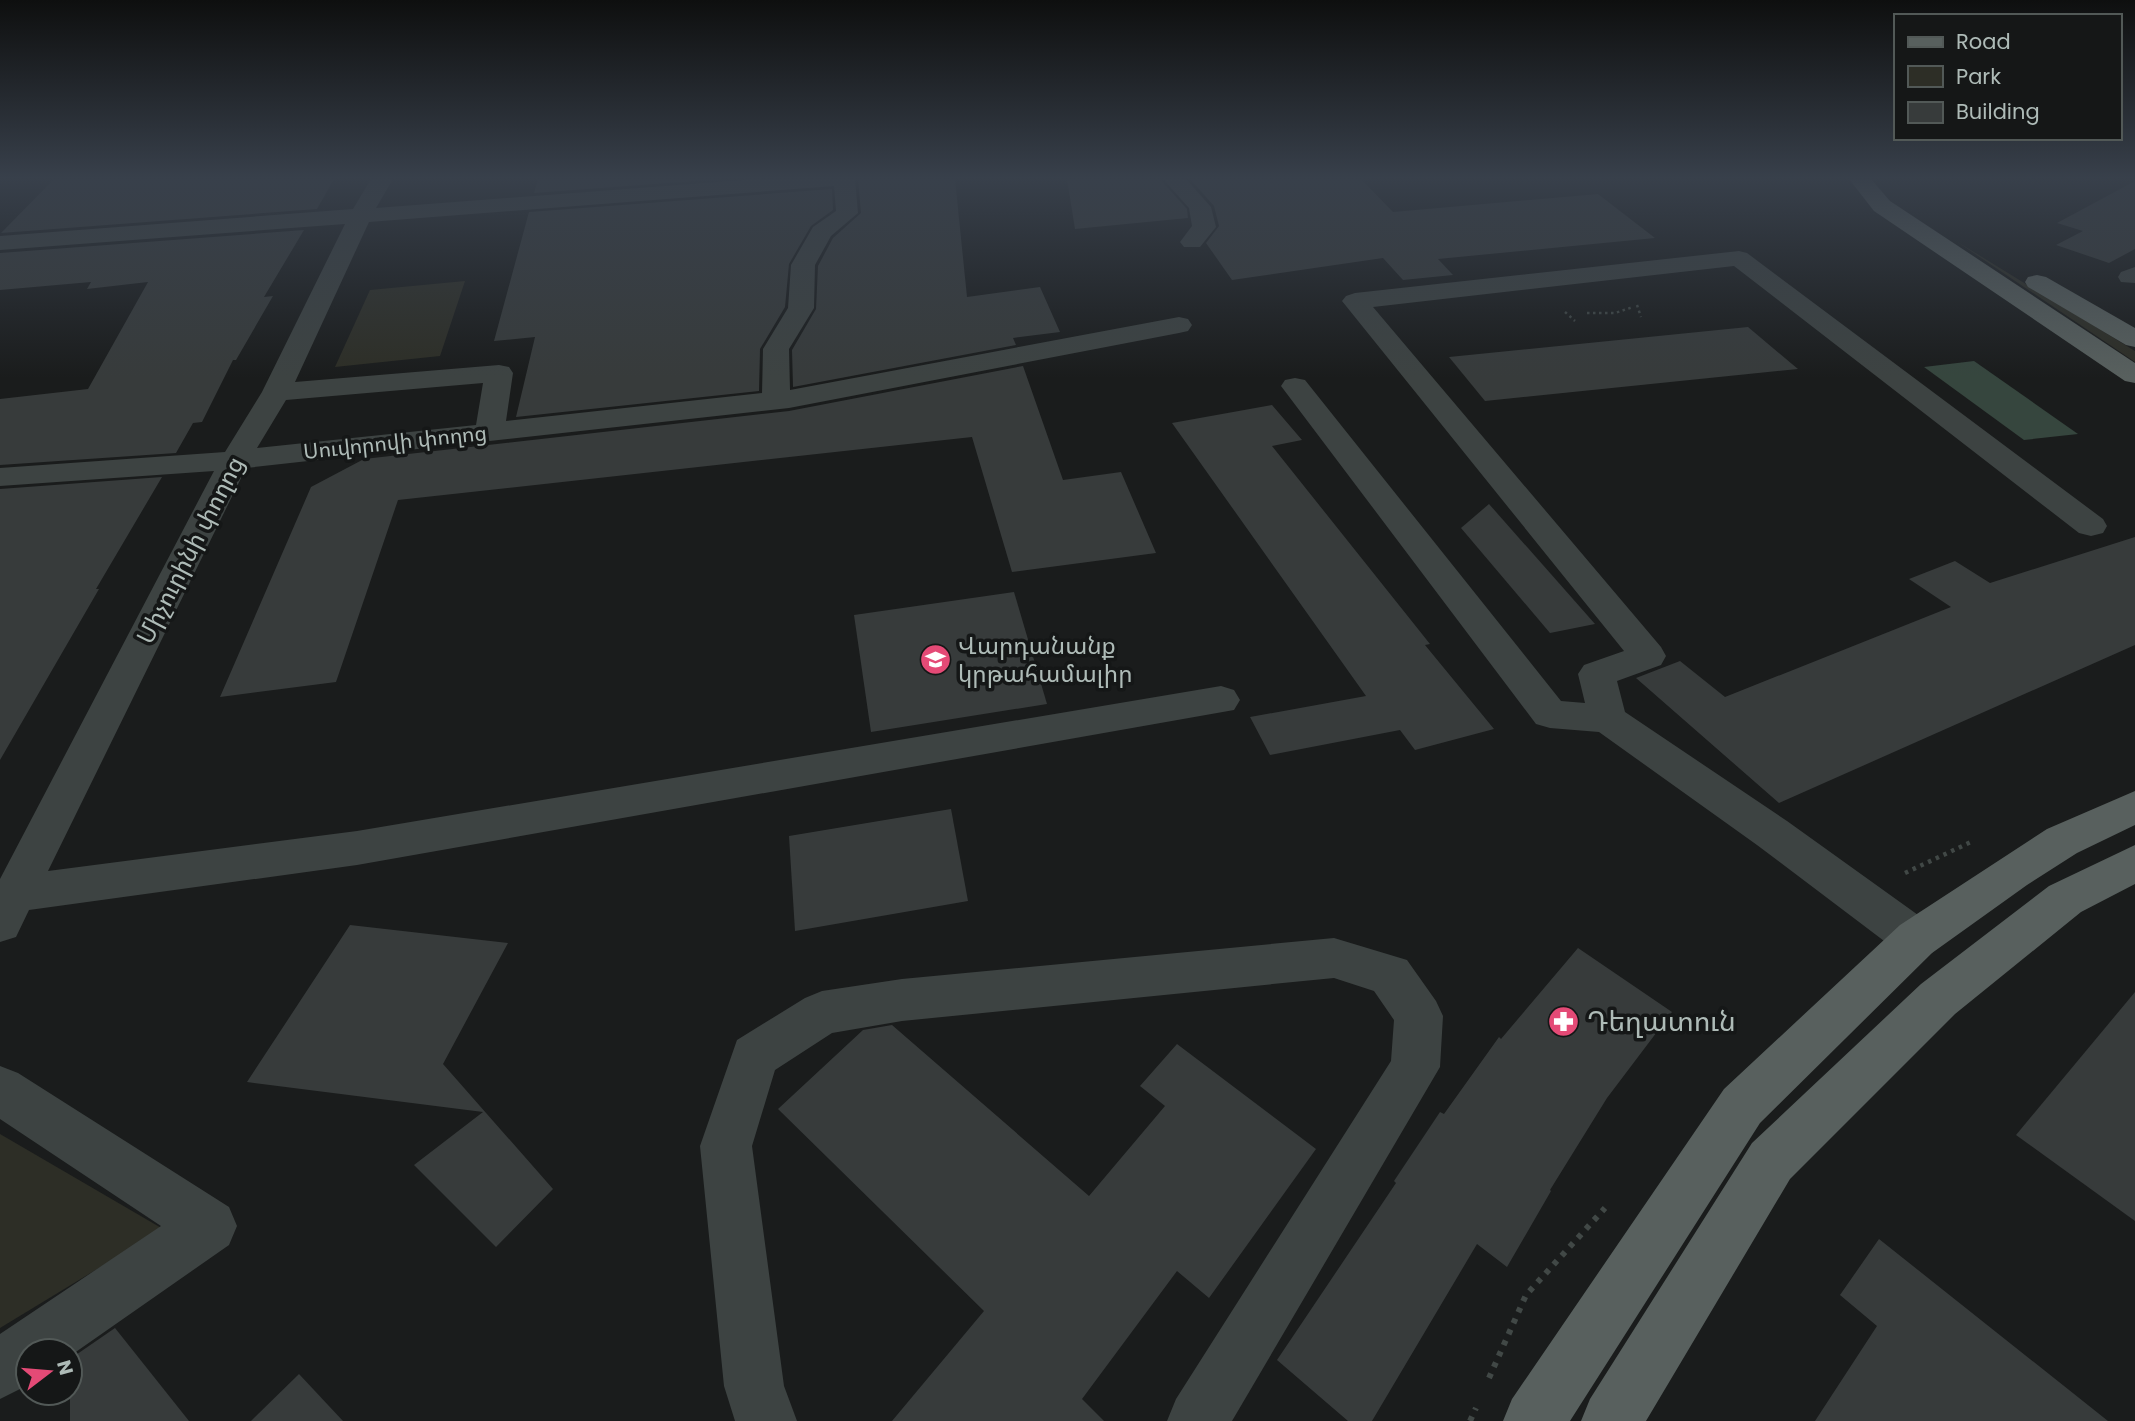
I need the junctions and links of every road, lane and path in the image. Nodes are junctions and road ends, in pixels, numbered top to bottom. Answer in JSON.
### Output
{"nodes":[{"id":1,"x":346,"y":245,"type":"edge"},
{"id":2,"x":814,"y":245,"type":"edge"},
{"id":3,"x":1941,"y":245,"type":"edge"},
{"id":4,"x":1979,"y":245,"type":"edge"},
{"id":5,"x":1637,"y":305,"type":"dead end"},
{"id":6,"x":1564,"y":311,"type":"dead end"},
{"id":7,"x":1641,"y":317,"type":"dead end"},
{"id":8,"x":1575,"y":321,"type":"dead end"},
{"id":9,"x":1179,"y":325,"type":"dead end"},
{"id":10,"x":2135,"y":339,"type":"edge"},
{"id":11,"x":2135,"y":375,"type":"edge"},
{"id":12,"x":1294,"y":386,"type":"dead end"},
{"id":13,"x":276,"y":393,"type":"junction"},
{"id":14,"x":783,"y":399,"type":"junction"},
{"id":15,"x":490,"y":431,"type":"junction"},
{"id":16,"x":236,"y":460,"type":"junction"},
{"id":17,"x":0,"y":477,"type":"edge"},
{"id":18,"x":2091,"y":526,"type":"dead end"},
{"id":19,"x":1221,"y":700,"type":"dead end"},
{"id":20,"x":1608,"y":719,"type":"junction"},
{"id":21,"x":2135,"y":807,"type":"edge"},
{"id":22,"x":2135,"y":863,"type":"edge"},
{"id":23,"x":5,"y":912,"type":"edge"},
{"id":24,"x":1916,"y":939,"type":"junction"},
{"id":25,"x":0,"y":1090,"type":"edge"},
{"id":26,"x":0,"y":1369,"type":"edge"},
{"id":27,"x":766,"y":1421,"type":"edge"},
{"id":28,"x":1198,"y":1421,"type":"edge"},
{"id":29,"x":1534,"y":1421,"type":"edge"},
{"id":30,"x":1612,"y":1421,"type":"edge"}],
"edges":[{"from":1,"to":13,"type":"street","name":"Միչուրինի փողոց"},
{"from":2,"to":14,"type":"street"},
{"from":3,"to":11,"type":"main road"},
{"from":4,"to":10,"type":"main road"},
{"from":5,"to":7,"type":"path"},
{"from":6,"to":8,"type":"path"},
{"from":9,"to":14,"type":"street","name":"Սուվորովի փողոց"},
{"from":12,"to":20,"type":"street"},
{"from":13,"to":15,"type":"street"},
{"from":13,"to":16,"type":"street","name":"Միչուրինի փողոց"},
{"from":14,"to":15,"type":"street","name":"Սուվորովի փողոց"},
{"from":15,"to":16,"type":"street","name":"Սուվորովի փողոց"},
{"from":16,"to":17,"type":"street","name":"Սուվորովի փողոց"},
{"from":16,"to":23,"type":"street","name":"Միչուրինի փողոց"},
{"from":18,"to":20,"type":"street"},
{"from":19,"to":23,"type":"street"},
{"from":20,"to":24,"type":"street"},
{"from":21,"to":24,"type":"main road"},
{"from":22,"to":30,"type":"main road"},
{"from":24,"to":29,"type":"main road"},
{"from":25,"to":26,"type":"street"},
{"from":27,"to":28,"type":"street"}]}
